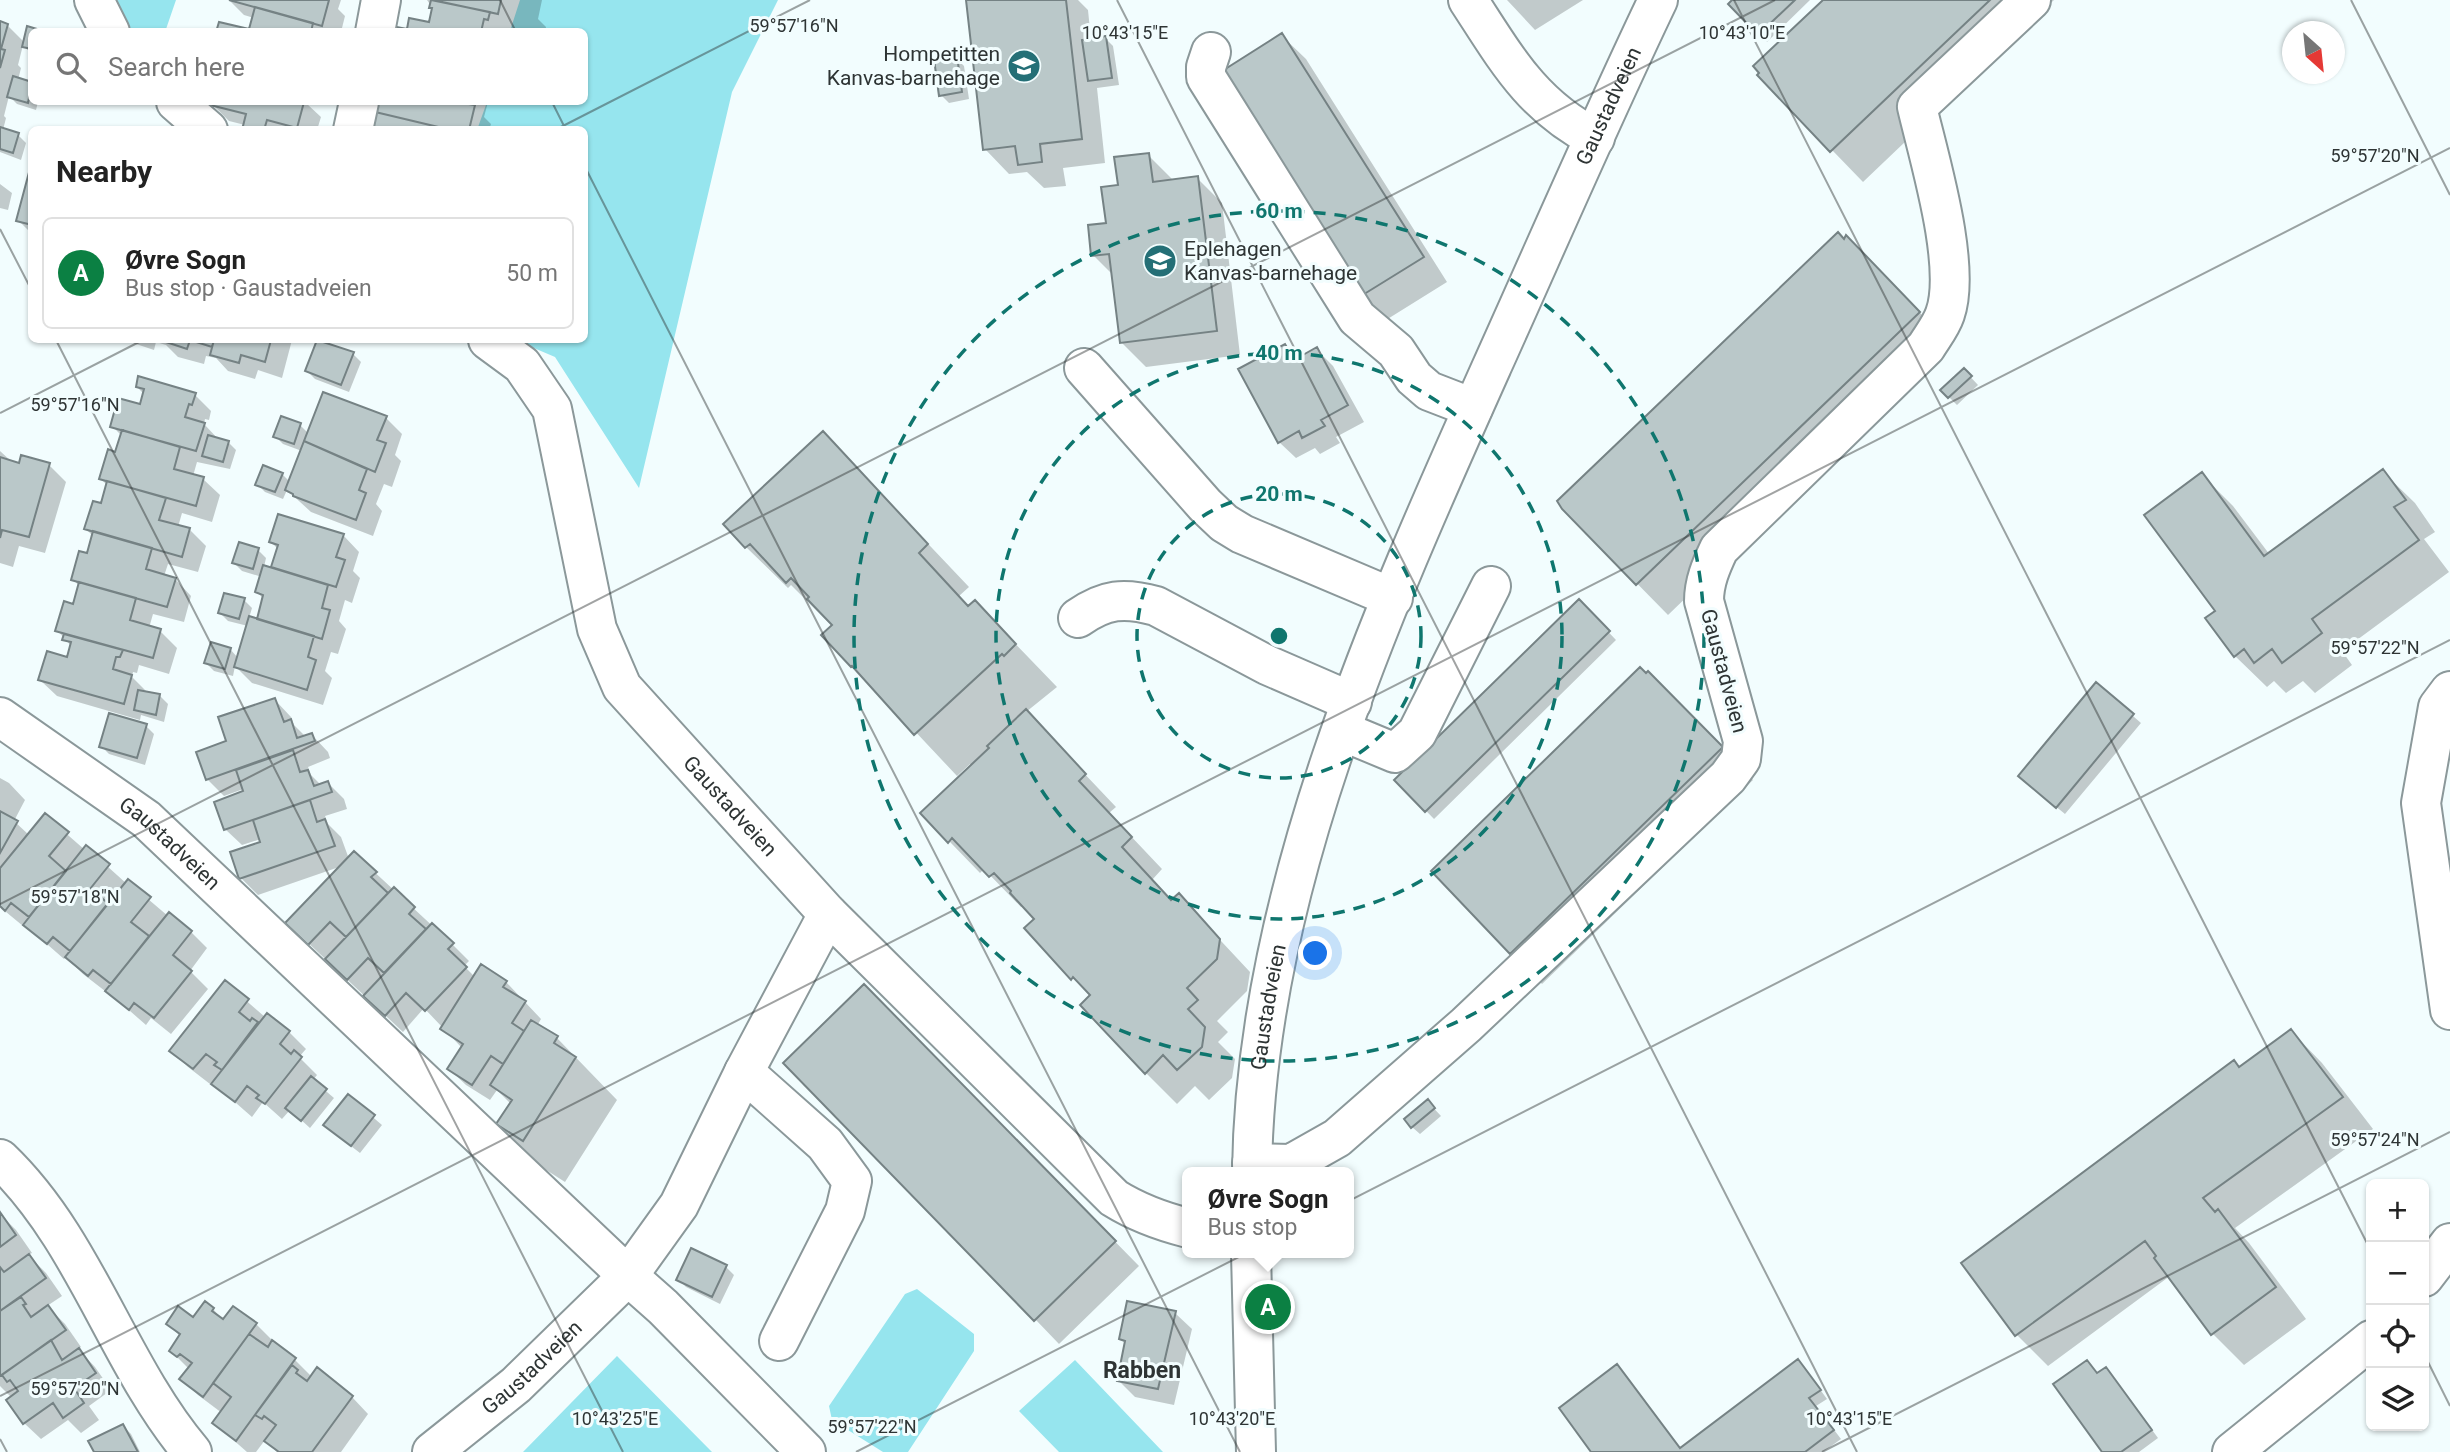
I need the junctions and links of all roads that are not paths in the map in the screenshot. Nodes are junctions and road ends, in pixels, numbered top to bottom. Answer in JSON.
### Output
{"nodes":[{"id":1,"x":94,"y":0,"type":"edge"},
{"id":2,"x":382,"y":0,"type":"edge"},
{"id":3,"x":1468,"y":0,"type":"edge"},
{"id":4,"x":1658,"y":0,"type":"edge"},
{"id":5,"x":2031,"y":0,"type":"edge"},
{"id":6,"x":108,"y":28,"type":"edge"},
{"id":7,"x":376,"y":28,"type":"edge"},
{"id":8,"x":1212,"y":52,"type":"dead end"},
{"id":9,"x":179,"y":105,"type":"edge"},
{"id":10,"x":358,"y":105,"type":"edge"},
{"id":11,"x":203,"y":126,"type":"edge"},
{"id":12,"x":354,"y":126,"type":"edge"},
{"id":13,"x":1595,"y":138,"type":"junction"},
{"id":14,"x":492,"y":343,"type":"edge"},
{"id":15,"x":1084,"y":368,"type":"dead end"},
{"id":16,"x":1473,"y":408,"type":"junction"},
{"id":17,"x":1491,"y":586,"type":"dead end"},
{"id":18,"x":1393,"y":598,"type":"junction"},
{"id":19,"x":1078,"y":618,"type":"dead end"},
{"id":20,"x":2450,"y":691,"type":"edge"},
{"id":21,"x":1347,"y":716,"type":"junction"},
{"id":22,"x":0,"y":717,"type":"edge"},
{"id":23,"x":828,"y":914,"type":"junction"},
{"id":24,"x":2450,"y":1010,"type":"edge"},
{"id":25,"x":744,"y":1072,"type":"junction"},
{"id":26,"x":0,"y":1160,"type":"edge"},
{"id":27,"x":1252,"y":1167,"type":"edge"},
{"id":28,"x":1262,"y":1167,"type":"edge"},
{"id":29,"x":1182,"y":1227,"type":"edge"},
{"id":30,"x":2450,"y":1243,"type":"edge"},
{"id":31,"x":1251,"y":1258,"type":"edge"},
{"id":32,"x":2429,"y":1270,"type":"edge"},
{"id":33,"x":628,"y":1276,"type":"junction"},
{"id":34,"x":779,"y":1341,"type":"dead end"},
{"id":35,"x":2366,"y":1343,"type":"edge"},
{"id":36,"x":192,"y":1452,"type":"edge"},
{"id":37,"x":432,"y":1452,"type":"edge"},
{"id":38,"x":806,"y":1452,"type":"edge"},
{"id":39,"x":1256,"y":1452,"type":"edge"},
{"id":40,"x":2232,"y":1452,"type":"edge"}],
"edges":[{"from":1,"to":6,"type":"street"},
{"from":2,"to":7,"type":"street"},
{"from":3,"to":13,"type":"street"},
{"from":4,"to":13,"type":"street","name":"Gaustadveien"},
{"from":5,"to":28,"type":"street","name":"Gaustadveien"},
{"from":8,"to":16,"type":"street"},
{"from":9,"to":11,"type":"street"},
{"from":10,"to":12,"type":"street"},
{"from":13,"to":16,"type":"street","name":"Gaustadveien"},
{"from":14,"to":23,"type":"street","name":"Gaustadveien"},
{"from":15,"to":18,"type":"street"},
{"from":16,"to":18,"type":"street","name":"Gaustadveien"},
{"from":17,"to":21,"type":"street"},
{"from":18,"to":21,"type":"street","name":"Gaustadveien"},
{"from":19,"to":21,"type":"street"},
{"from":20,"to":24,"type":"street"},
{"from":21,"to":27,"type":"street","name":"Gaustadveien"},
{"from":22,"to":33,"type":"street","name":"Gaustadveien"},
{"from":23,"to":25,"type":"street"},
{"from":23,"to":29,"type":"street","name":"Gaustadveien"},
{"from":25,"to":33,"type":"street"},
{"from":25,"to":34,"type":"street"},
{"from":26,"to":36,"type":"street"},
{"from":30,"to":32,"type":"street"},
{"from":31,"to":39,"type":"street"},
{"from":33,"to":37,"type":"street","name":"Gaustadveien"},
{"from":33,"to":38,"type":"street","name":"Gaustadveien"},
{"from":35,"to":40,"type":"street"}]}
